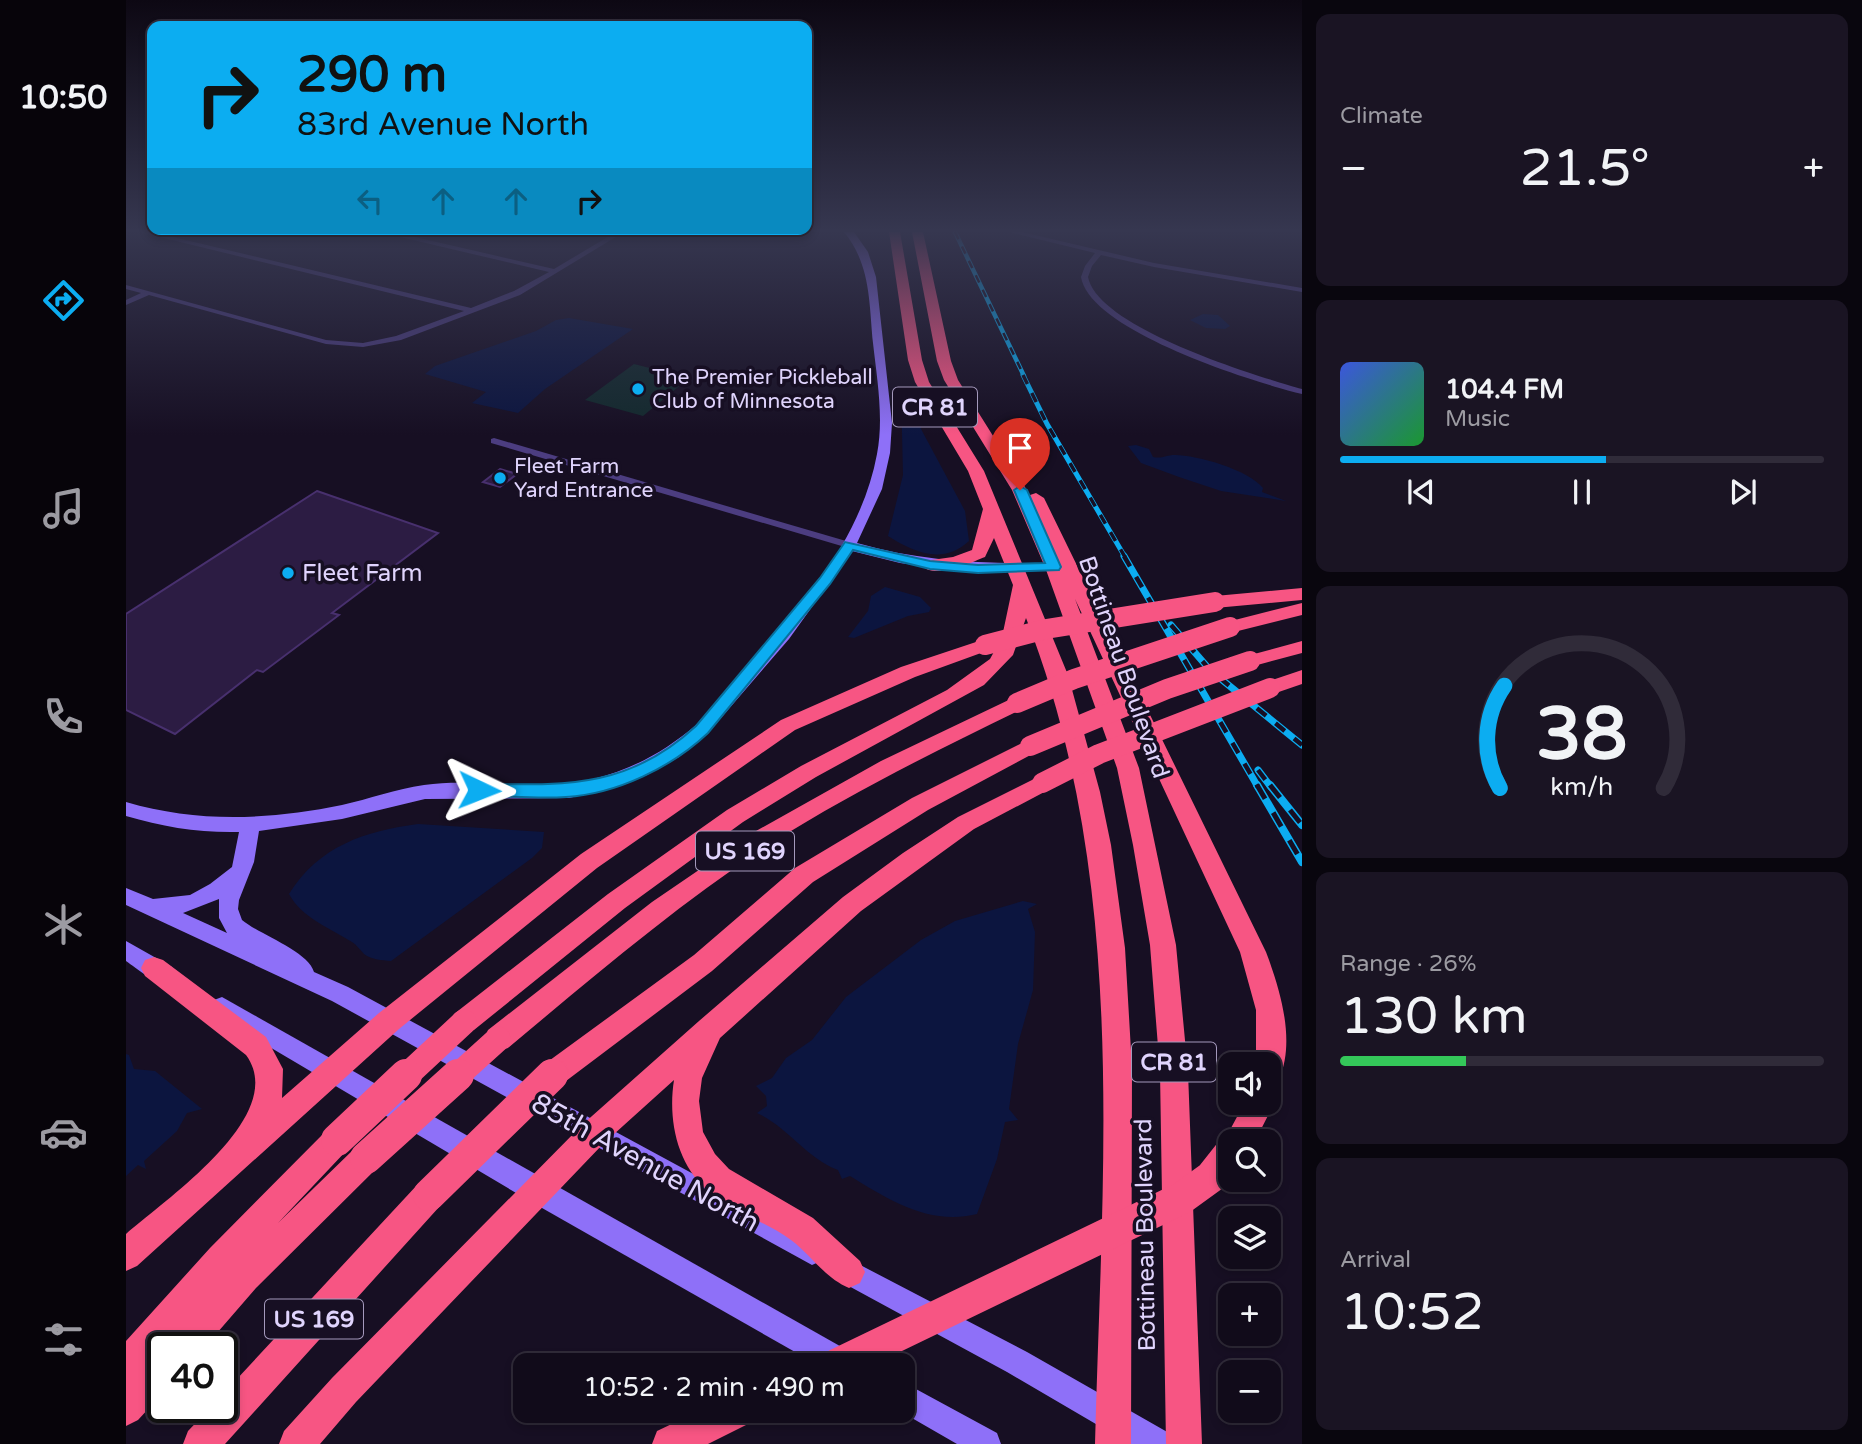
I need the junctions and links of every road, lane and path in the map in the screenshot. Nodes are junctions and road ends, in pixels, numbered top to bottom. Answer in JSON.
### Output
{"nodes":[{"id":1,"x":171,"y":299,"type":"edge"},
{"id":2,"x":426,"y":299,"type":"edge"},
{"id":3,"x":500,"y":299,"type":"edge"},
{"id":4,"x":874,"y":299,"type":"edge"},
{"id":5,"x":905,"y":299,"type":"edge"},
{"id":6,"x":931,"y":299,"type":"edge"},
{"id":7,"x":1097,"y":299,"type":"edge"},
{"id":8,"x":471,"y":310,"type":"junction"},
{"id":9,"x":363,"y":345,"type":"joint"},
{"id":10,"x":1302,"y":392,"type":"edge"},
{"id":11,"x":494,"y":441,"type":"dead end"},
{"id":12,"x":991,"y":443,"type":"junction"},
{"id":13,"x":991,"y":509,"type":"junction"},
{"id":14,"x":849,"y":545,"type":"junction"},
{"id":15,"x":930,"y":565,"type":"junction"},
{"id":16,"x":1054,"y":567,"type":"junction"},
{"id":17,"x":1018,"y":577,"type":"junction"},
{"id":18,"x":1302,"y":594,"type":"edge"},
{"id":19,"x":1302,"y":609,"type":"edge"},
{"id":20,"x":1302,"y":647,"type":"edge"},
{"id":21,"x":1302,"y":677,"type":"edge"},
{"id":22,"x":126,"y":809,"type":"edge"},
{"id":23,"x":250,"y":824,"type":"junction"},
{"id":24,"x":245,"y":860,"type":"junction"},
{"id":25,"x":126,"y":896,"type":"edge"},
{"id":26,"x":148,"y":906,"type":"junction"},
{"id":27,"x":126,"y":950,"type":"edge"},
{"id":28,"x":154,"y":968,"type":"junction"},
{"id":29,"x":317,"y":983,"type":"junction"},
{"id":30,"x":389,"y":1021,"type":"junction"},
{"id":31,"x":709,"y":1030,"type":"junction"},
{"id":32,"x":1270,"y":1052,"type":"edge"},
{"id":33,"x":334,"y":1072,"type":"junction"},
{"id":34,"x":593,"y":1134,"type":"junction"},
{"id":35,"x":239,"y":1154,"type":"junction"},
{"id":36,"x":1218,"y":1168,"type":"edge"},
{"id":37,"x":537,"y":1191,"type":"junction"},
{"id":38,"x":126,"y":1255,"type":"edge"},
{"id":39,"x":849,"y":1272,"type":"junction"},
{"id":40,"x":195,"y":1332,"type":"edge"},
{"id":41,"x":825,"y":1353,"type":"edge"},
{"id":42,"x":861,"y":1353,"type":"edge"},
{"id":43,"x":126,"y":1367,"type":"edge"},
{"id":44,"x":147,"y":1385,"type":"edge"},
{"id":45,"x":915,"y":1404,"type":"edge"},
{"id":46,"x":126,"y":1408,"type":"edge"},
{"id":47,"x":714,"y":1423,"type":"edge"},
{"id":48,"x":1114,"y":1432,"type":"edge"},
{"id":49,"x":677,"y":1441,"type":"edge"},
{"id":50,"x":201,"y":1444,"type":"edge"},
{"id":51,"x":297,"y":1444,"type":"edge"},
{"id":52,"x":986,"y":1444,"type":"edge"},
{"id":53,"x":1158,"y":1444,"type":"edge"},
{"id":54,"x":1184,"y":1444,"type":"edge"}],
"edges":[{"from":1,"to":9,"type":"street"},
{"from":2,"to":8,"type":"street"},
{"from":3,"to":8,"type":"street"},
{"from":4,"to":14,"type":"street"},
{"from":5,"to":13,"type":"highway","name":"Bottineau Boulevard","number":"CR 81"},
{"from":6,"to":12,"type":"highway","name":"Bottineau Boulevard","number":"CR 81"},
{"from":7,"to":10,"type":"street"},
{"from":8,"to":9,"type":"street"},
{"from":11,"to":14,"type":"street"},
{"from":12,"to":16,"type":"highway","name":"Bottineau Boulevard","number":"CR 81"},
{"from":12,"to":32,"type":"highway"},
{"from":13,"to":15,"type":"highway"},
{"from":13,"to":17,"type":"highway","name":"Bottineau Boulevard","number":"CR 81"},
{"from":14,"to":15,"type":"street"},
{"from":14,"to":23,"type":"street"},
{"from":15,"to":17,"type":"street"},
{"from":16,"to":17,"type":"street"},
{"from":16,"to":54,"type":"highway","name":"Bottineau Boulevard","number":"CR 81"},
{"from":17,"to":43,"type":"highway","bridge":true},
{"from":17,"to":48,"type":"highway","name":"Bottineau Boulevard","number":"CR 81"},
{"from":18,"to":30,"type":"highway","bridge":true},
{"from":19,"to":40,"type":"highway","number":"US 169","bridge":true},
{"from":20,"to":50,"type":"highway","number":"US 169","bridge":true},
{"from":21,"to":31,"type":"highway","bridge":true},
{"from":22,"to":23,"type":"street"},
{"from":23,"to":24,"type":"street"},
{"from":24,"to":26,"type":"street"},
{"from":24,"to":29,"type":"street"},
{"from":25,"to":26,"type":"street","name":"85th Avenue North"},
{"from":26,"to":29,"type":"street","name":"85th Avenue North"},
{"from":27,"to":28,"type":"street"},
{"from":28,"to":33,"type":"street"},
{"from":28,"to":35,"type":"highway"},
{"from":29,"to":30,"type":"street","name":"85th Avenue North"},
{"from":30,"to":33,"type":"highway"},
{"from":30,"to":34,"type":"street","name":"85th Avenue North"},
{"from":31,"to":34,"type":"highway"},
{"from":31,"to":39,"type":"highway"},
{"from":33,"to":35,"type":"highway"},
{"from":33,"to":37,"type":"street"},
{"from":34,"to":37,"type":"highway"},
{"from":34,"to":39,"type":"street","name":"85th Avenue North"},
{"from":35,"to":38,"type":"highway"},
{"from":36,"to":42,"type":"highway","bridge":true},
{"from":37,"to":41,"type":"street"},
{"from":37,"to":51,"type":"highway"},
{"from":39,"to":48,"type":"street","name":"85th Avenue North"},
{"from":44,"to":46,"type":"highway"},
{"from":45,"to":52,"type":"street"},
{"from":47,"to":49,"type":"highway"},
{"from":48,"to":53,"type":"street","name":"85th Avenue North"}]}
